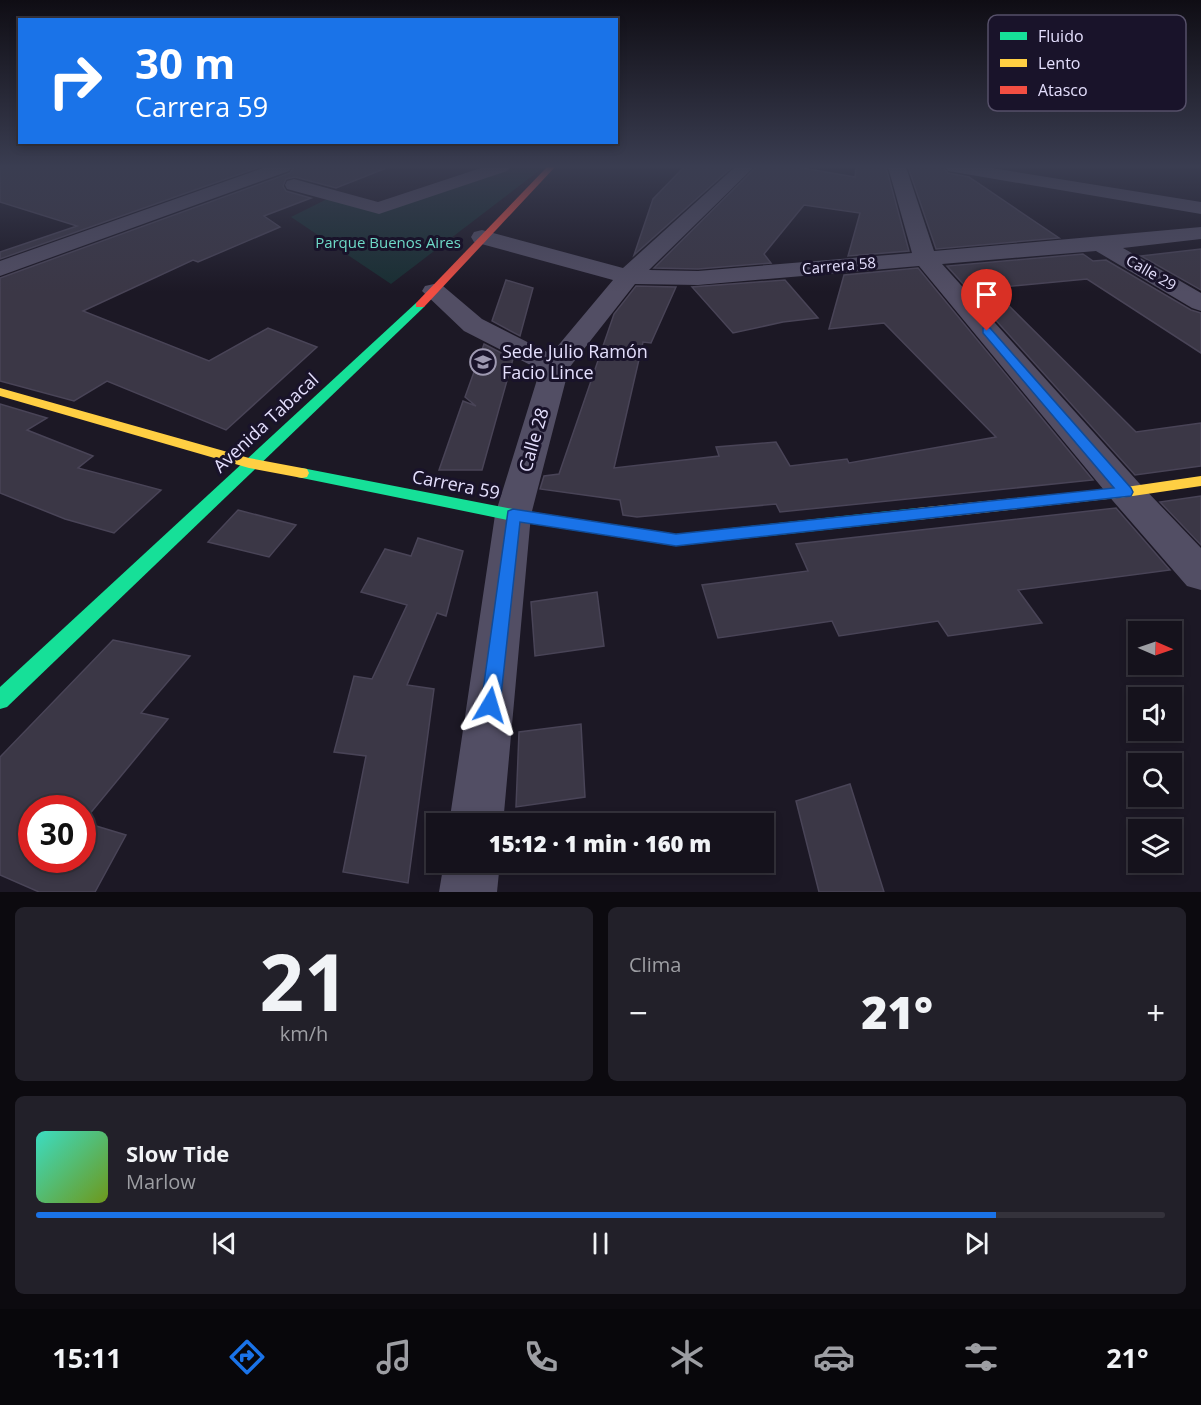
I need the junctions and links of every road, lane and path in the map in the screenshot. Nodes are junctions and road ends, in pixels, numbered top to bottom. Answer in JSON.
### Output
{"nodes":[{"id":1,"x":170,"y":209,"type":"edge"},
{"id":2,"x":510,"y":209,"type":"edge"},
{"id":3,"x":701,"y":209,"type":"edge"},
{"id":4,"x":910,"y":209,"type":"edge"},
{"id":5,"x":1201,"y":233,"type":"edge"},
{"id":6,"x":482,"y":237,"type":"junction"},
{"id":7,"x":1100,"y":244,"type":"junction"},
{"id":8,"x":925,"y":259,"type":"junction"},
{"id":9,"x":0,"y":269,"type":"edge"},
{"id":10,"x":628,"y":277,"type":"junction"},
{"id":11,"x":434,"y":291,"type":"junction"},
{"id":12,"x":1201,"y":303,"type":"edge"},
{"id":13,"x":555,"y":367,"type":"junction"},
{"id":14,"x":0,"y":392,"type":"edge"},
{"id":15,"x":249,"y":463,"type":"junction"},
{"id":16,"x":1201,"y":481,"type":"edge"},
{"id":17,"x":1126,"y":492,"type":"junction"},
{"id":18,"x":513,"y":515,"type":"junction"},
{"id":19,"x":1201,"y":574,"type":"edge"},
{"id":20,"x":0,"y":700,"type":"edge"},
{"id":21,"x":477,"y":813,"type":"edge"},
{"id":22,"x":471,"y":873,"type":"edge"},
{"id":23,"x":468,"y":892,"type":"edge"}],
"edges":[{"from":1,"to":9,"type":"street"},
{"from":2,"to":6,"type":"street","name":"Avenida Tabacal"},
{"from":3,"to":10,"type":"street","name":"Calle 28"},
{"from":4,"to":8,"type":"street"},
{"from":5,"to":7,"type":"street","name":"Carrera 58"},
{"from":6,"to":10,"type":"street","name":"Carrera 58"},
{"from":6,"to":11,"type":"street","name":"Avenida Tabacal"},
{"from":7,"to":8,"type":"street","name":"Carrera 58"},
{"from":7,"to":12,"type":"street","name":"Calle 29"},
{"from":8,"to":10,"type":"street","name":"Carrera 58"},
{"from":8,"to":17,"type":"street"},
{"from":10,"to":13,"type":"street","name":"Calle 28"},
{"from":11,"to":13,"type":"street"},
{"from":11,"to":15,"type":"street","name":"Avenida Tabacal"},
{"from":13,"to":18,"type":"street","name":"Calle 28"},
{"from":14,"to":15,"type":"street","name":"Carrera 59"},
{"from":15,"to":18,"type":"street","name":"Carrera 59"},
{"from":15,"to":20,"type":"street","name":"Avenida Tabacal"},
{"from":16,"to":17,"type":"street","name":"Carrera 59"},
{"from":17,"to":18,"type":"street","name":"Carrera 59"},
{"from":17,"to":19,"type":"street"},
{"from":18,"to":21,"type":"street","name":"Calle 28"},
{"from":22,"to":23,"type":"street"}]}
